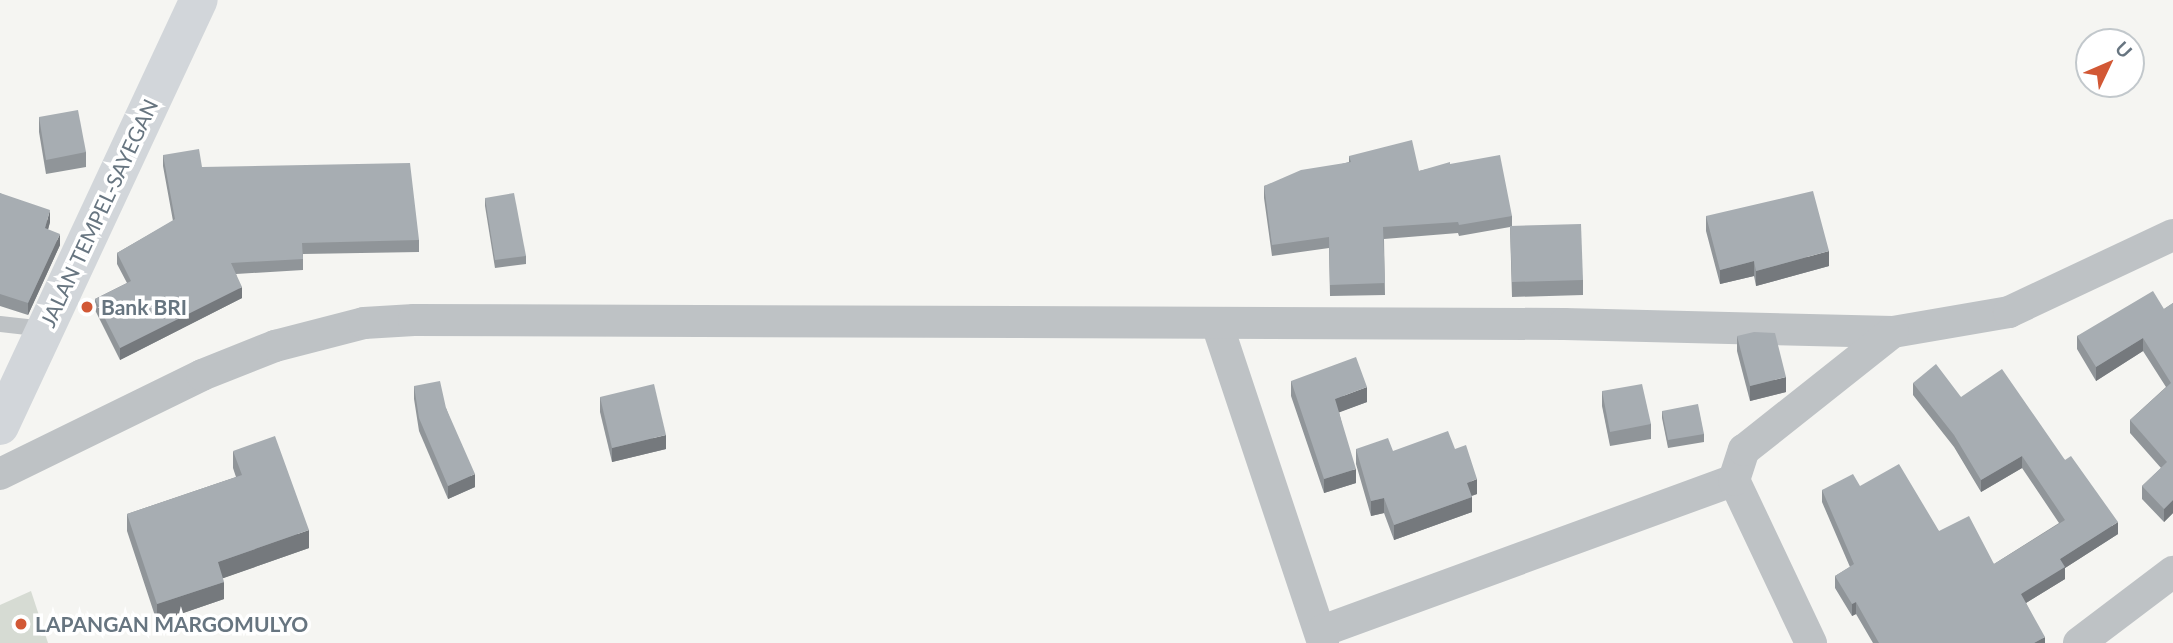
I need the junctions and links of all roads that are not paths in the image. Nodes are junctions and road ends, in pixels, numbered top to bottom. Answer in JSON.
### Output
{"nodes":[{"id":1,"x":199,"y":0,"type":"edge"},
{"id":2,"x":2173,"y":236,"type":"edge"},
{"id":3,"x":0,"y":324,"type":"edge"},
{"id":4,"x":1217,"y":324,"type":"junction"},
{"id":5,"x":45,"y":329,"type":"junction"},
{"id":6,"x":1893,"y":332,"type":"junction"},
{"id":7,"x":0,"y":426,"type":"edge"},
{"id":8,"x":0,"y":474,"type":"edge"},
{"id":9,"x":1734,"y":480,"type":"junction"},
{"id":10,"x":2173,"y":572,"type":"edge"},
{"id":11,"x":1323,"y":637,"type":"edge"},
{"id":12,"x":1811,"y":643,"type":"edge"},
{"id":13,"x":2079,"y":643,"type":"edge"}],
"edges":[{"from":1,"to":5,"type":"main road","name":"JALAN TEMPEL-SAYEGAN"},
{"from":2,"to":6,"type":"street"},
{"from":3,"to":5,"type":"lane"},
{"from":4,"to":6,"type":"street"},
{"from":4,"to":8,"type":"street"},
{"from":4,"to":11,"type":"street"},
{"from":5,"to":7,"type":"main road","name":"JALAN TEMPEL-SAYEGAN"},
{"from":6,"to":9,"type":"street"},
{"from":9,"to":11,"type":"street"},
{"from":9,"to":12,"type":"street"},
{"from":10,"to":13,"type":"street"}]}
